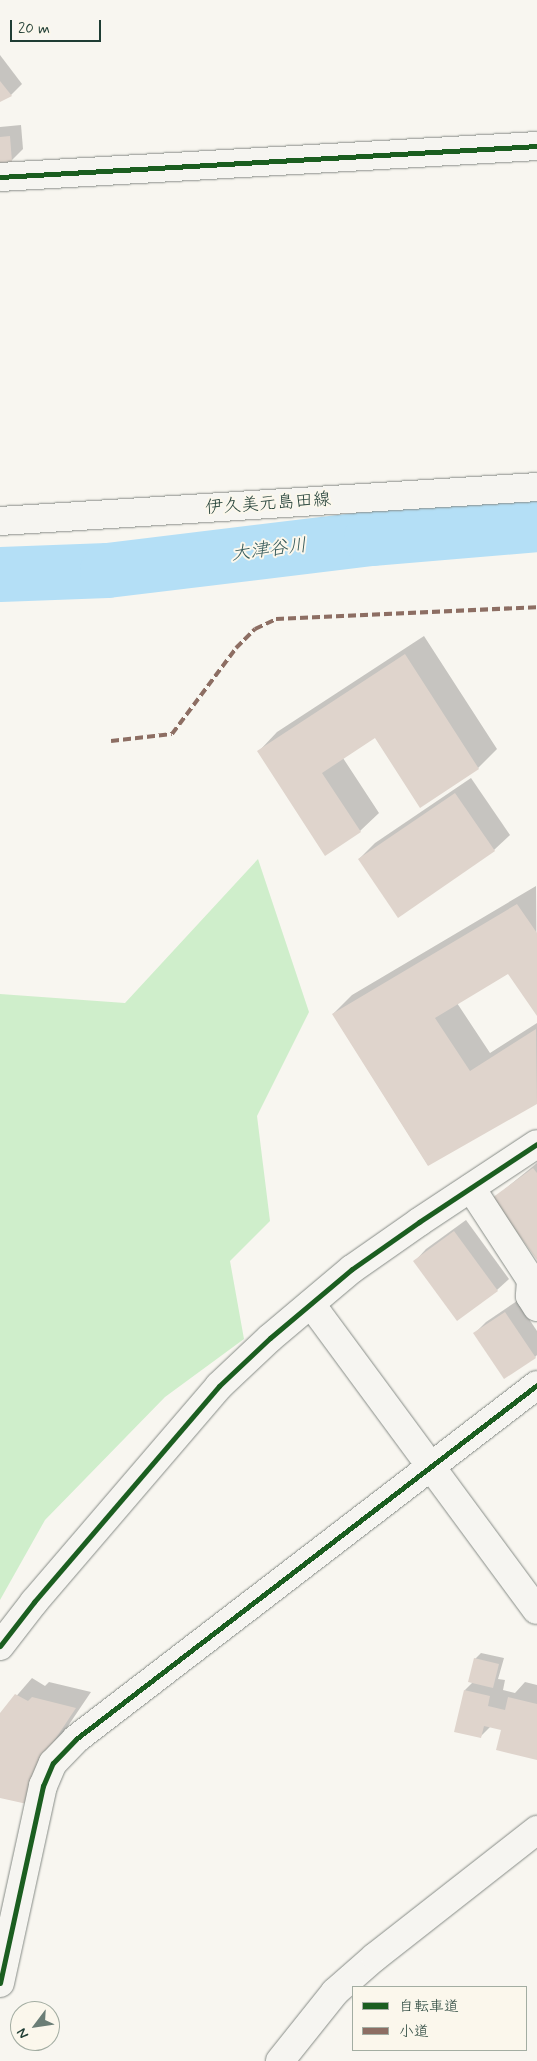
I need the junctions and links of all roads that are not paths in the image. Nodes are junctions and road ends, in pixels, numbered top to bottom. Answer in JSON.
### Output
{"nodes":[{"id":1,"x":537,"y":146,"type":"edge"},
{"id":2,"x":0,"y":177,"type":"edge"},
{"id":3,"x":537,"y":487,"type":"edge"},
{"id":4,"x":0,"y":520,"type":"edge"},
{"id":5,"x":537,"y":1144,"type":"edge"},
{"id":6,"x":471,"y":1188,"type":"junction"},
{"id":7,"x":311,"y":1304,"type":"junction"},
{"id":8,"x":537,"y":1307,"type":"edge"},
{"id":9,"x":537,"y":1385,"type":"edge"},
{"id":10,"x":430,"y":1467,"type":"junction"},
{"id":11,"x":537,"y":1610,"type":"edge"},
{"id":12,"x":0,"y":1646,"type":"edge"},
{"id":13,"x":537,"y":1830,"type":"edge"},
{"id":14,"x":0,"y":1983,"type":"edge"},
{"id":15,"x":280,"y":2061,"type":"edge"}],
"edges":[{"from":1,"to":2,"type":"street"},
{"from":3,"to":4,"type":"street","name":"伊久美元島田線"},
{"from":5,"to":6,"type":"street"},
{"from":6,"to":7,"type":"street"},
{"from":6,"to":8,"type":"street"},
{"from":7,"to":10,"type":"street"},
{"from":7,"to":12,"type":"street"},
{"from":9,"to":10,"type":"street"},
{"from":10,"to":11,"type":"street"},
{"from":10,"to":14,"type":"street"},
{"from":13,"to":15,"type":"street"}]}
